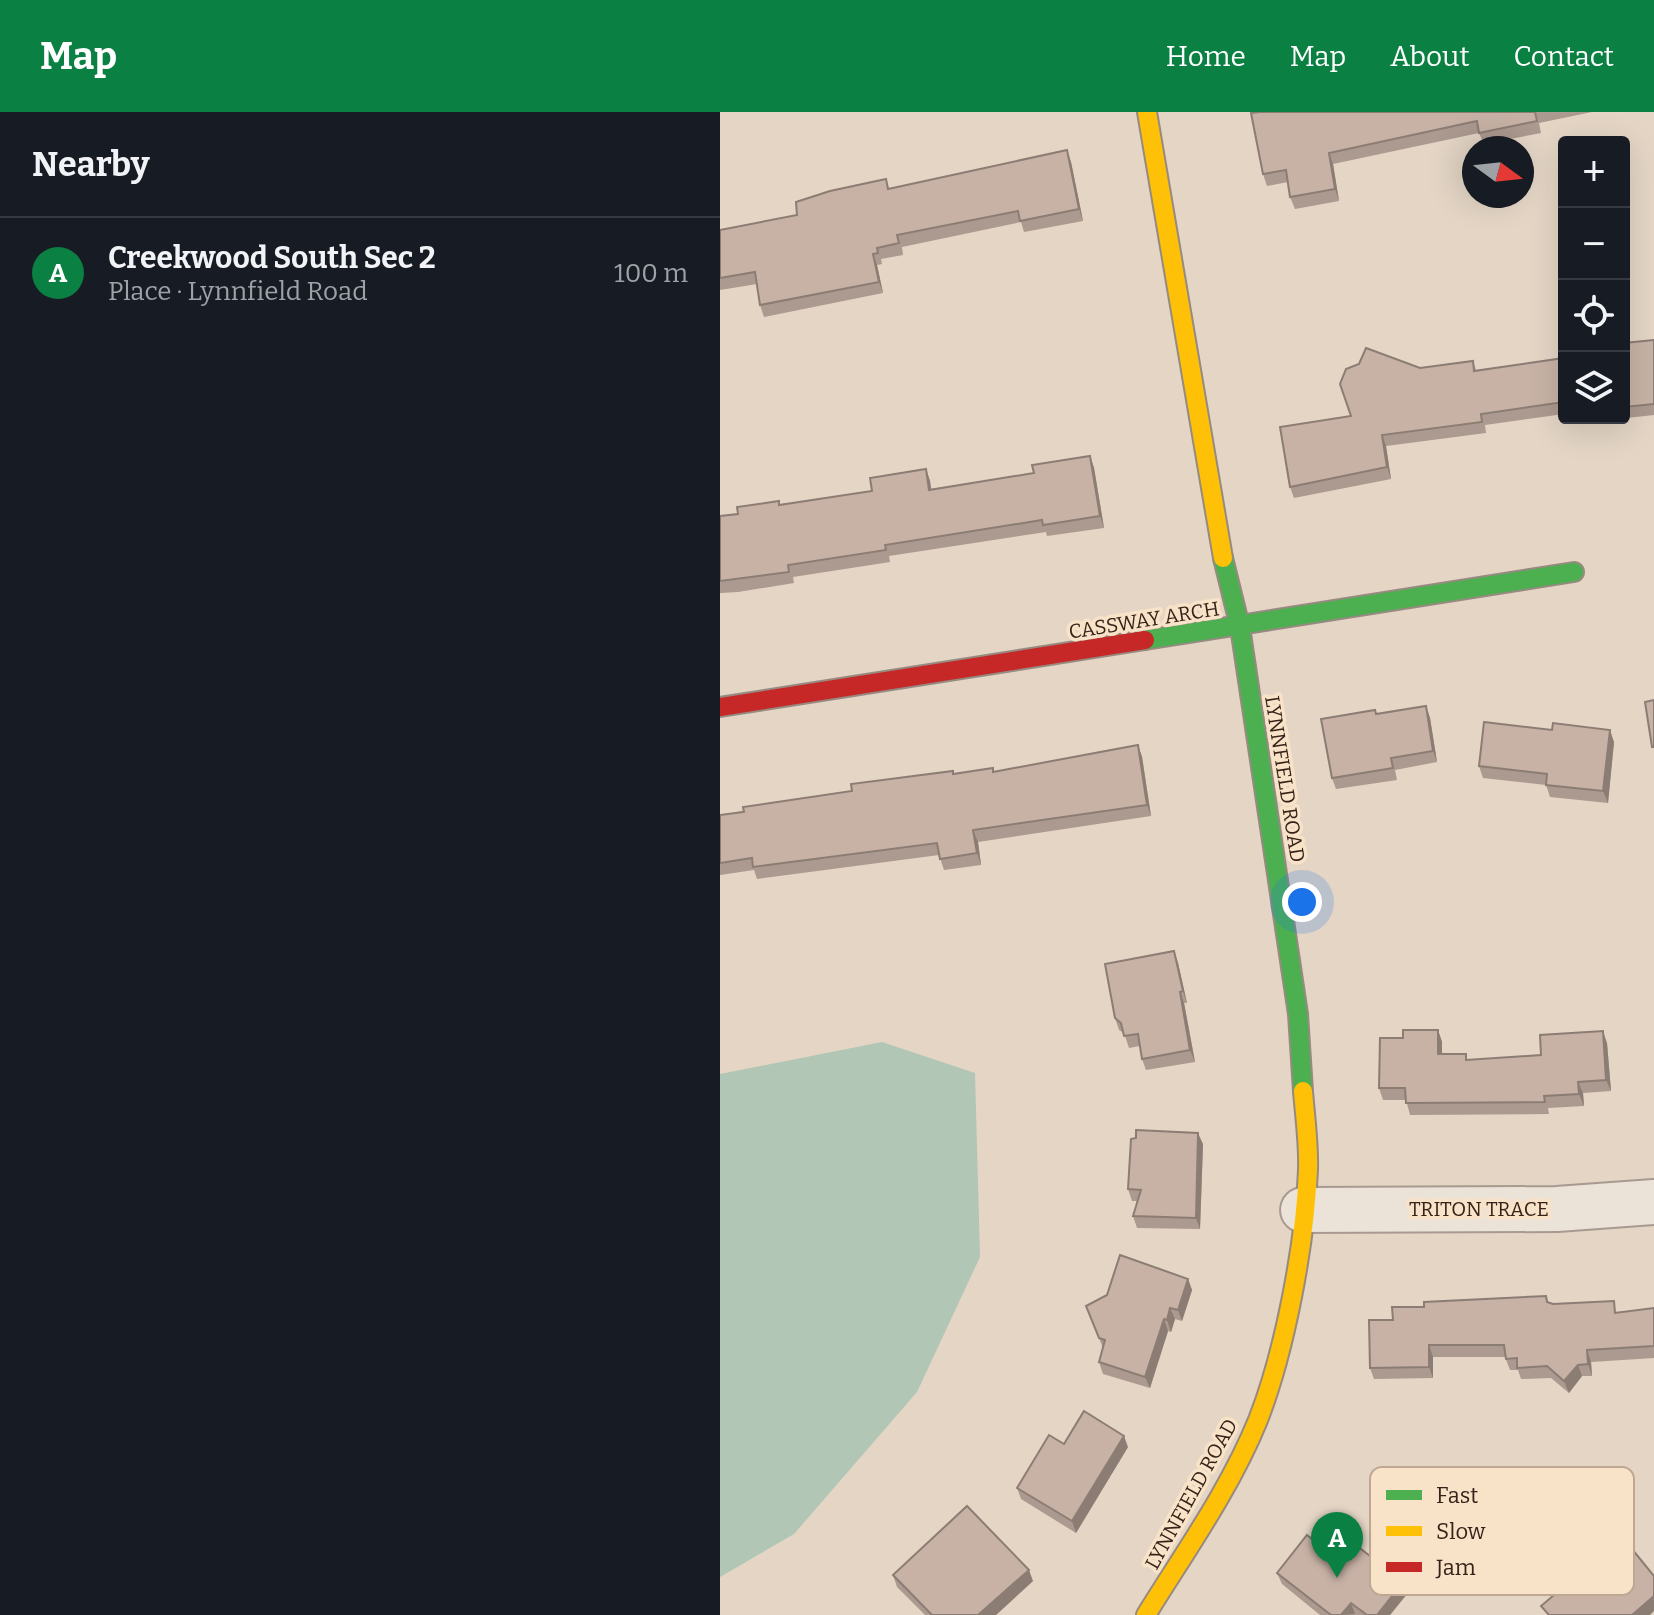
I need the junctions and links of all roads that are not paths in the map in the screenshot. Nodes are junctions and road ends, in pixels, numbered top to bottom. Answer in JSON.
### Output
{"nodes":[{"id":1,"x":1147,"y":112,"type":"edge"},
{"id":2,"x":1574,"y":572,"type":"dead end"},
{"id":3,"x":1240,"y":627,"type":"junction"},
{"id":4,"x":720,"y":707,"type":"edge"},
{"id":5,"x":1654,"y":1202,"type":"edge"},
{"id":6,"x":1303,"y":1210,"type":"junction"},
{"id":7,"x":1153,"y":1612,"type":"edge"}],
"edges":[{"from":1,"to":3,"type":"street","name":"LYNNFIELD ROAD"},
{"from":2,"to":3,"type":"street","name":"CASSWAY ARCH"},
{"from":3,"to":4,"type":"street","name":"CASSWAY ARCH"},
{"from":3,"to":6,"type":"street","name":"LYNNFIELD ROAD"},
{"from":5,"to":6,"type":"street","name":"TRITON TRACE"},
{"from":6,"to":7,"type":"street","name":"LYNNFIELD ROAD"}]}
